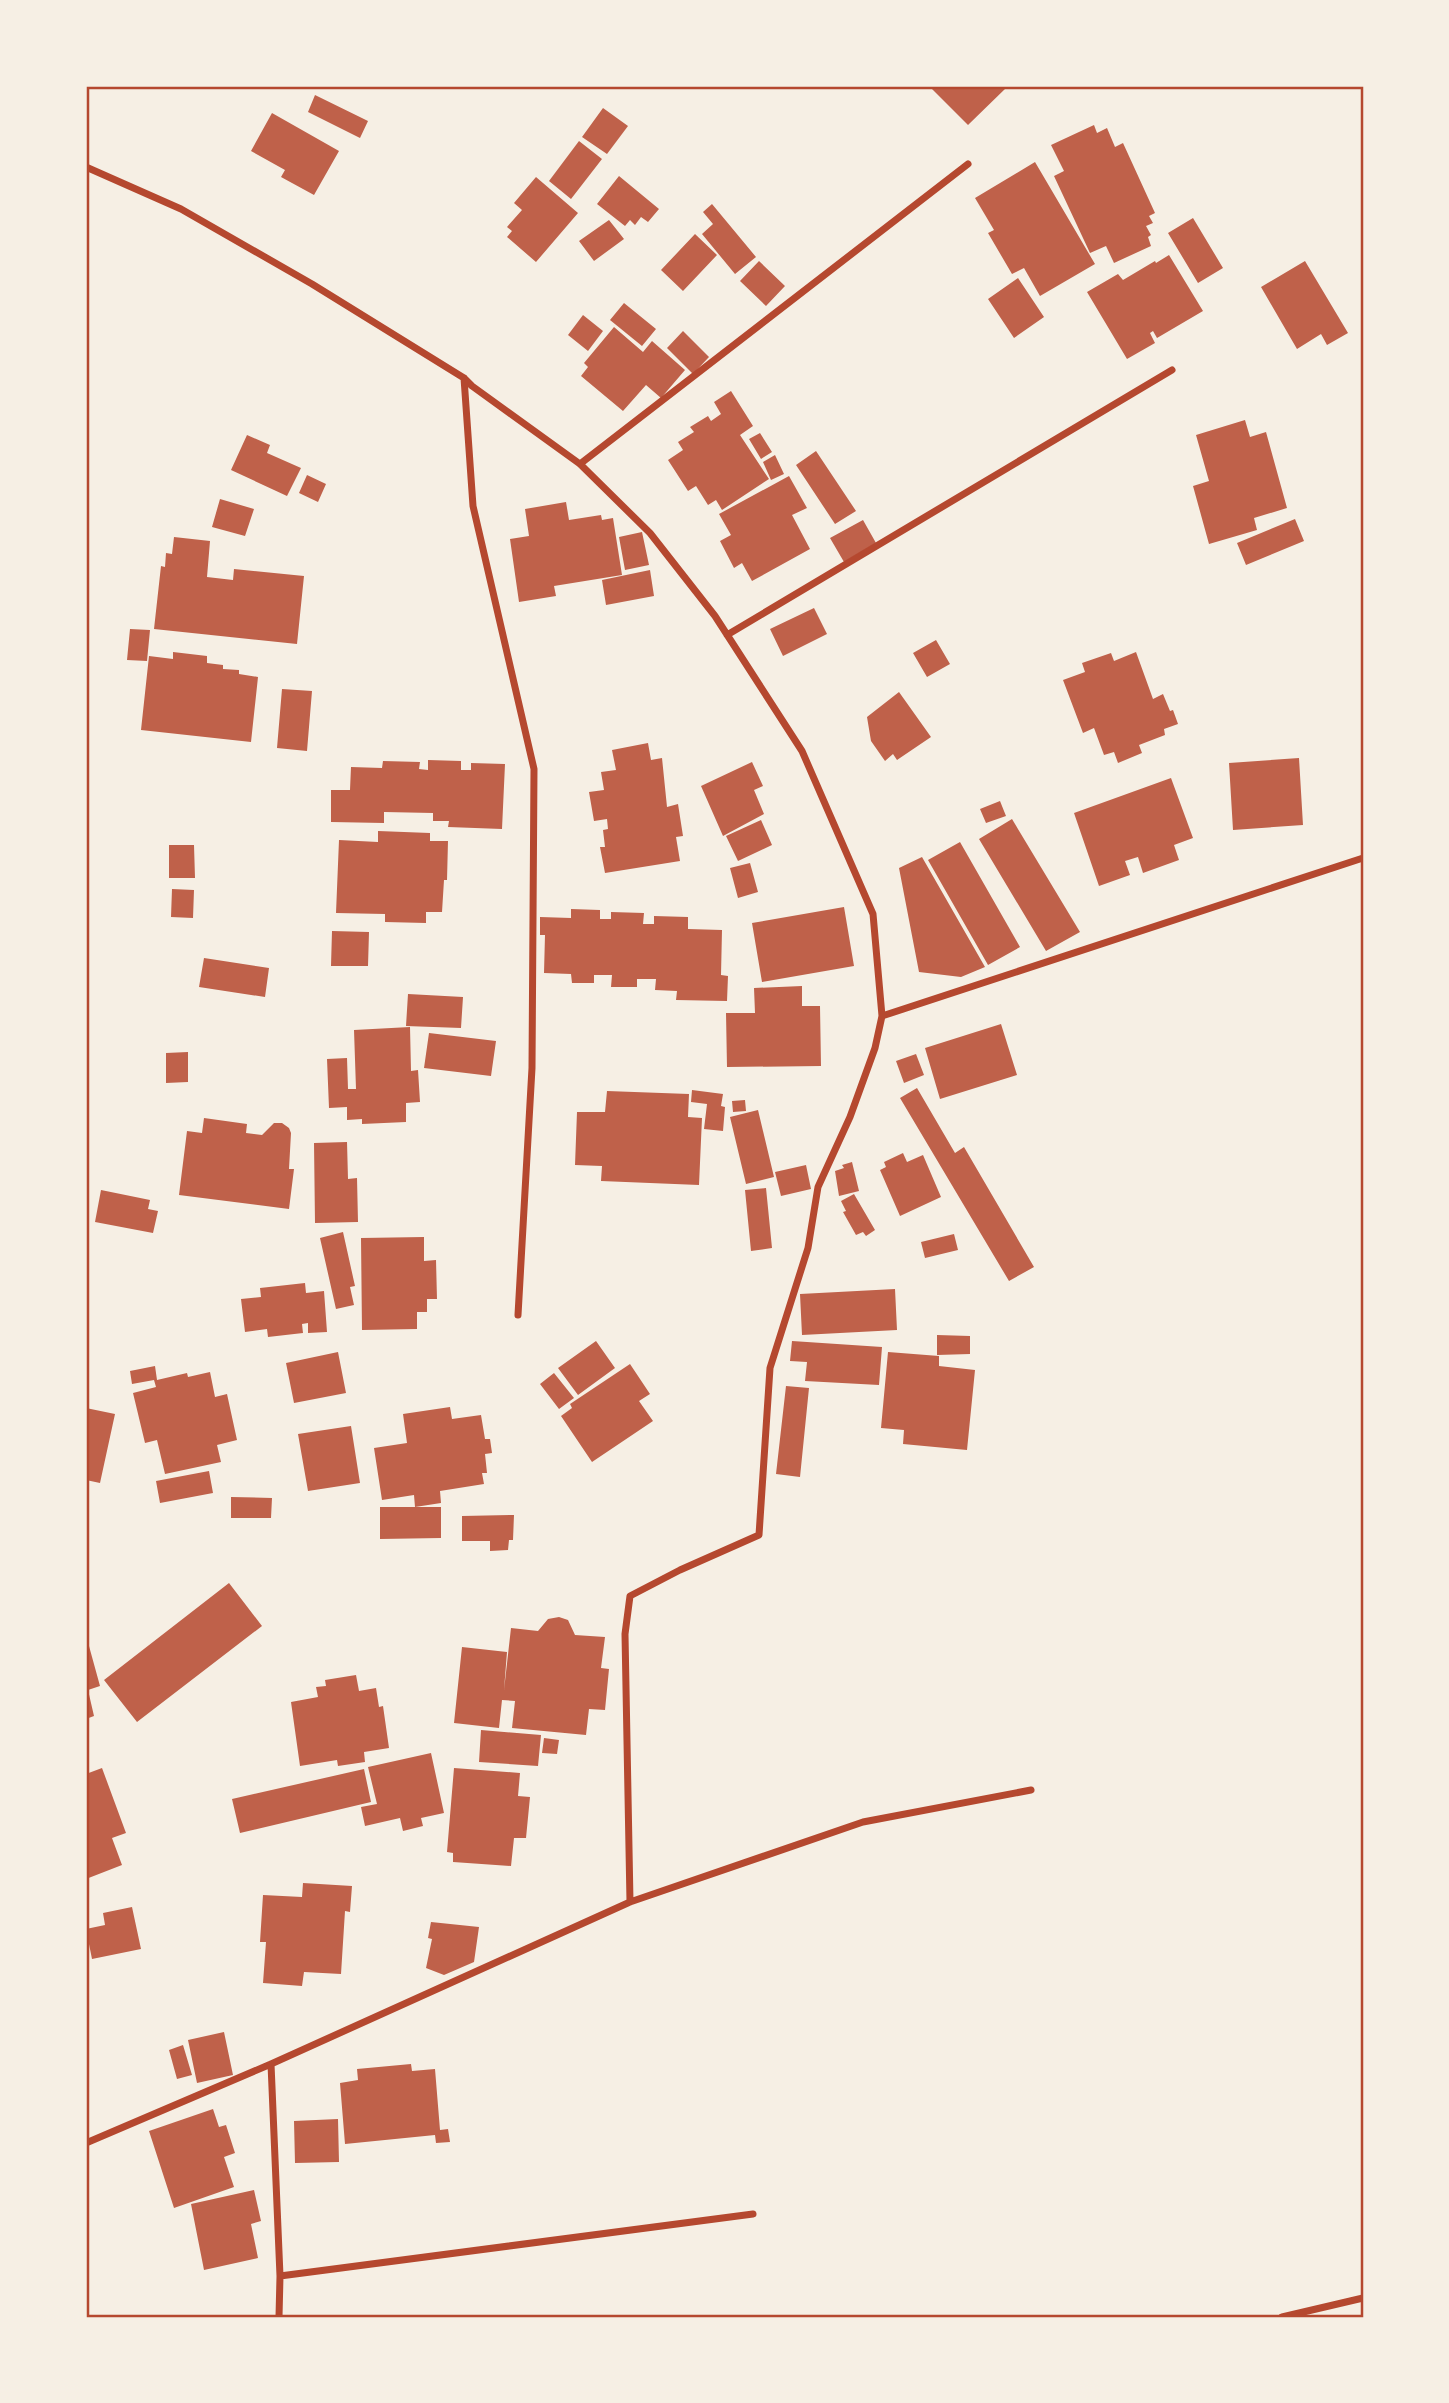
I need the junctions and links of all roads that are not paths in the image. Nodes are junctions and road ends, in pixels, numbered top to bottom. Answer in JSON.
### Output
{"nodes":[{"id":1,"x":968,"y":164,"type":"dead end"},
{"id":2,"x":86,"y":167,"type":"edge"},
{"id":3,"x":1172,"y":370,"type":"dead end"},
{"id":4,"x":464,"y":378,"type":"junction"},
{"id":5,"x":580,"y":464,"type":"junction"},
{"id":6,"x":727,"y":635,"type":"junction"},
{"id":7,"x":1363,"y":858,"type":"edge"},
{"id":8,"x":882,"y":1016,"type":"junction"},
{"id":9,"x":518,"y":1315,"type":"dead end"},
{"id":10,"x":1031,"y":1790,"type":"dead end"},
{"id":11,"x":630,"y":1902,"type":"junction"},
{"id":12,"x":271,"y":2064,"type":"junction"},
{"id":13,"x":86,"y":2143,"type":"edge"},
{"id":14,"x":753,"y":2214,"type":"dead end"},
{"id":15,"x":281,"y":2276,"type":"junction"},
{"id":16,"x":1363,"y":2298,"type":"edge"},
{"id":17,"x":279,"y":2317,"type":"edge"},
{"id":18,"x":1282,"y":2317,"type":"edge"}],
"edges":[{"from":1,"to":5,"type":"street"},
{"from":2,"to":4,"type":"street"},
{"from":3,"to":6,"type":"street"},
{"from":4,"to":5,"type":"street"},
{"from":4,"to":9,"type":"street"},
{"from":5,"to":6,"type":"street"},
{"from":6,"to":8,"type":"street"},
{"from":7,"to":8,"type":"street"},
{"from":8,"to":11,"type":"street"},
{"from":10,"to":11,"type":"street"},
{"from":11,"to":12,"type":"street"},
{"from":12,"to":13,"type":"street"},
{"from":12,"to":15,"type":"street"},
{"from":14,"to":15,"type":"street"},
{"from":15,"to":17,"type":"street"},
{"from":16,"to":18,"type":"street"}]}
